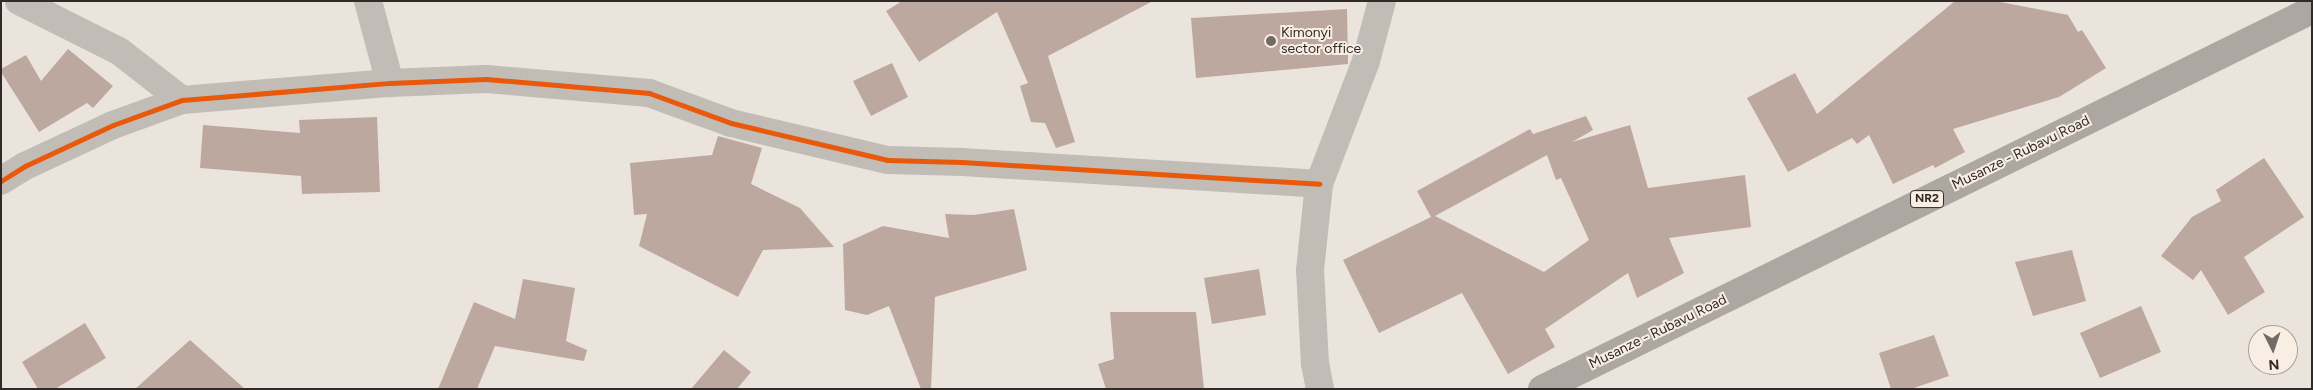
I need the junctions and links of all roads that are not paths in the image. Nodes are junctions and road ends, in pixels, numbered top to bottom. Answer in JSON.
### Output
{"nodes":[{"id":1,"x":19,"y":1,"type":"edge"},
{"id":2,"x":368,"y":1,"type":"edge"},
{"id":3,"x":1382,"y":1,"type":"edge"},
{"id":4,"x":2312,"y":10,"type":"edge"},
{"id":5,"x":390,"y":83,"type":"junction"},
{"id":6,"x":182,"y":100,"type":"junction"},
{"id":7,"x":1,"y":181,"type":"edge"},
{"id":8,"x":1319,"y":184,"type":"junction"},
{"id":9,"x":1320,"y":389,"type":"edge"},
{"id":10,"x":1542,"y":389,"type":"edge"}],
"edges":[{"from":1,"to":6,"type":"street"},
{"from":2,"to":5,"type":"street"},
{"from":3,"to":8,"type":"street"},
{"from":4,"to":10,"type":"highway","name":"Musanze - Rubavu Road","number":"NR2"},
{"from":5,"to":6,"type":"street"},
{"from":5,"to":8,"type":"street"},
{"from":6,"to":7,"type":"street"},
{"from":8,"to":9,"type":"street"}]}
